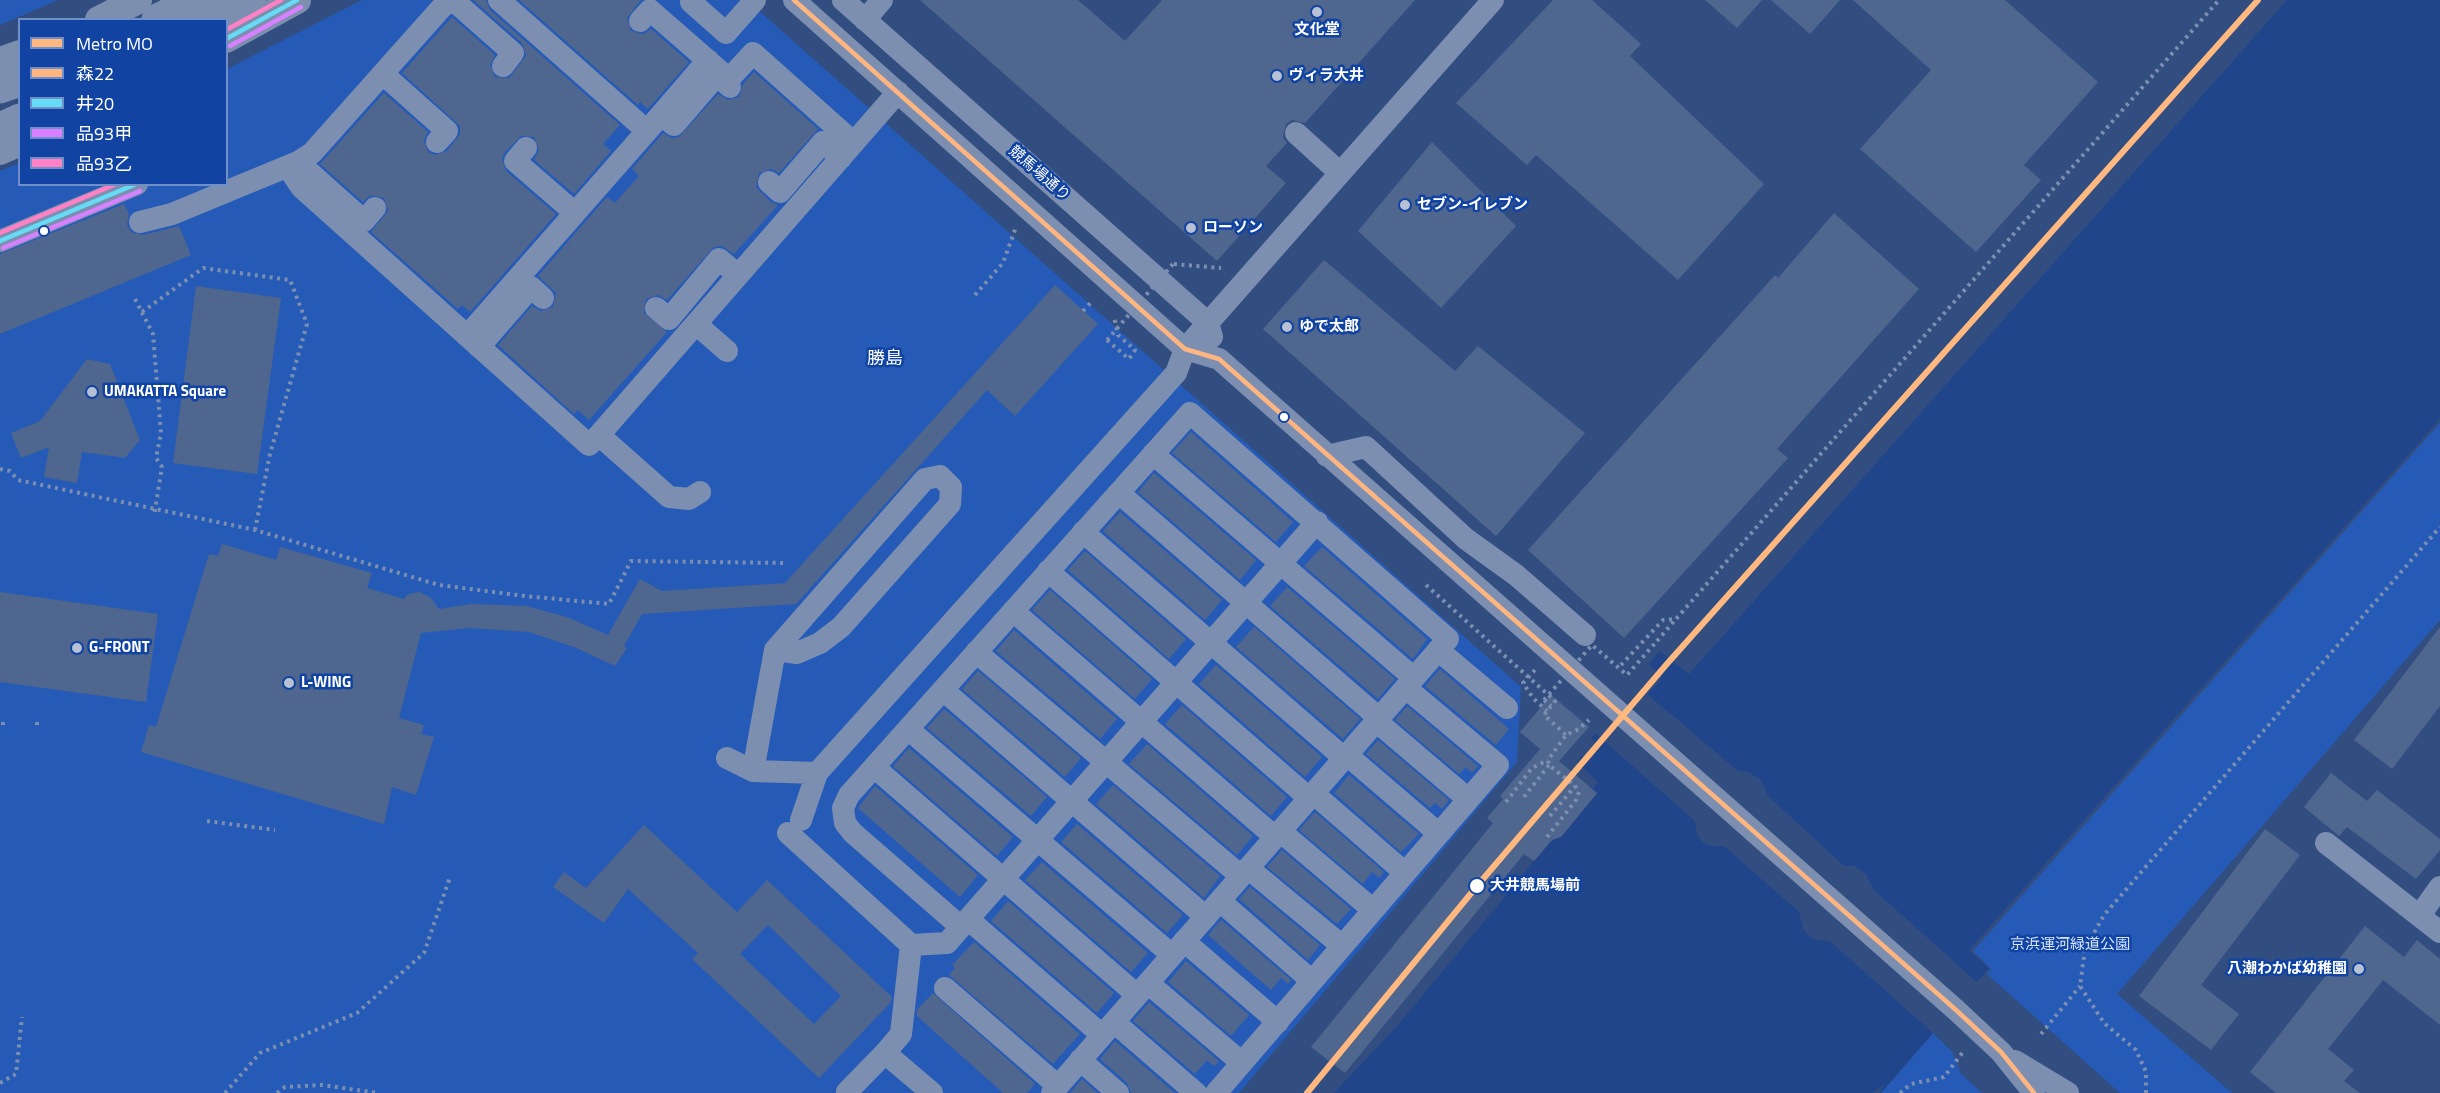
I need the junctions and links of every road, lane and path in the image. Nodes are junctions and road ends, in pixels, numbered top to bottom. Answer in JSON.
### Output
{"nodes":[{"id":1,"x":138,"y":0,"type":"edge"},
{"id":2,"x":198,"y":0,"type":"edge"},
{"id":3,"x":250,"y":0,"type":"edge"},
{"id":4,"x":297,"y":0,"type":"edge"},
{"id":5,"x":453,"y":0,"type":"edge"},
{"id":6,"x":499,"y":0,"type":"edge"},
{"id":7,"x":693,"y":0,"type":"edge"},
{"id":8,"x":755,"y":0,"type":"edge"},
{"id":9,"x":794,"y":0,"type":"edge"},
{"id":10,"x":843,"y":0,"type":"edge"},
{"id":11,"x":882,"y":0,"type":"edge"},
{"id":12,"x":1493,"y":0,"type":"edge"},
{"id":13,"x":2219,"y":0,"type":"edge"},
{"id":14,"x":103,"y":18,"type":"edge"},
{"id":15,"x":162,"y":18,"type":"edge"},
{"id":16,"x":217,"y":18,"type":"edge"},
{"id":17,"x":865,"y":20,"type":"junction"},
{"id":18,"x":640,"y":21,"type":"dead end"},
{"id":19,"x":228,"y":38,"type":"edge"},
{"id":20,"x":18,"y":55,"type":"edge"},
{"id":21,"x":708,"y":60,"type":"junction"},
{"id":22,"x":0,"y":62,"type":"edge"},
{"id":23,"x":503,"y":66,"type":"dead end"},
{"id":24,"x":383,"y":74,"type":"junction"},
{"id":25,"x":18,"y":81,"type":"edge"},
{"id":26,"x":0,"y":87,"type":"edge"},
{"id":27,"x":730,"y":87,"type":"dead end"},
{"id":28,"x":898,"y":92,"type":"junction"},
{"id":29,"x":18,"y":106,"type":"edge"},
{"id":30,"x":0,"y":113,"type":"edge"},
{"id":31,"x":18,"y":121,"type":"edge"},
{"id":32,"x":654,"y":123,"type":"junction"},
{"id":33,"x":0,"y":129,"type":"edge"},
{"id":34,"x":1296,"y":133,"type":"dead end"},
{"id":35,"x":437,"y":142,"type":"dead end"},
{"id":36,"x":18,"y":143,"type":"edge"},
{"id":37,"x":526,"y":148,"type":"dead end"},
{"id":38,"x":847,"y":150,"type":"junction"},
{"id":39,"x":0,"y":151,"type":"edge"},
{"id":40,"x":298,"y":162,"type":"junction"},
{"id":41,"x":1340,"y":173,"type":"junction"},
{"id":42,"x":769,"y":182,"type":"dead end"},
{"id":43,"x":132,"y":186,"type":"edge"},
{"id":44,"x":375,"y":208,"type":"dead end"},
{"id":45,"x":575,"y":213,"type":"junction"},
{"id":46,"x":140,"y":222,"type":"dead end"},
{"id":47,"x":1016,"y":227,"type":"dead end"},
{"id":48,"x":0,"y":241,"type":"edge"},
{"id":49,"x":1221,"y":268,"type":"dead end"},
{"id":50,"x":738,"y":275,"type":"junction"},
{"id":51,"x":975,"y":295,"type":"dead end"},
{"id":52,"x":543,"y":298,"type":"dead end"},
{"id":53,"x":135,"y":299,"type":"dead end"},
{"id":54,"x":1093,"y":300,"type":"dead end"},
{"id":55,"x":656,"y":309,"type":"dead end"},
{"id":56,"x":1083,"y":311,"type":"dead end"},
{"id":57,"x":142,"y":312,"type":"junction"},
{"id":58,"x":1114,"y":317,"type":"dead end"},
{"id":59,"x":1208,"y":323,"type":"junction"},
{"id":60,"x":696,"y":324,"type":"junction"},
{"id":61,"x":473,"y":341,"type":"junction"},
{"id":62,"x":1185,"y":349,"type":"junction"},
{"id":63,"x":727,"y":351,"type":"dead end"},
{"id":64,"x":1220,"y":359,"type":"junction"},
{"id":65,"x":599,"y":435,"type":"junction"},
{"id":66,"x":1153,"y":454,"type":"junction"},
{"id":67,"x":1328,"y":456,"type":"junction"},
{"id":68,"x":0,"y":469,"type":"edge"},
{"id":69,"x":700,"y":492,"type":"dead end"},
{"id":70,"x":1119,"y":493,"type":"junction"},
{"id":71,"x":156,"y":508,"type":"junction"},
{"id":72,"x":154,"y":516,"type":"dead end"},
{"id":73,"x":1317,"y":522,"type":"junction"},
{"id":74,"x":2440,"y":527,"type":"edge"},
{"id":75,"x":255,"y":530,"type":"junction"},
{"id":76,"x":1083,"y":532,"type":"junction"},
{"id":77,"x":786,"y":564,"type":"dead end"},
{"id":78,"x":1281,"y":564,"type":"junction"},
{"id":79,"x":1048,"y":572,"type":"junction"},
{"id":80,"x":1426,"y":585,"type":"dead end"},
{"id":81,"x":1246,"y":603,"type":"junction"},
{"id":82,"x":1013,"y":611,"type":"junction"},
{"id":83,"x":1676,"y":619,"type":"junction"},
{"id":84,"x":1586,"y":634,"type":"dead end"},
{"id":85,"x":1211,"y":643,"type":"junction"},
{"id":86,"x":774,"y":650,"type":"junction"},
{"id":87,"x":1438,"y":650,"type":"junction"},
{"id":88,"x":976,"y":652,"type":"junction"},
{"id":89,"x":1621,"y":665,"type":"dead end"},
{"id":90,"x":1535,"y":670,"type":"dead end"},
{"id":91,"x":1528,"y":676,"type":"junction"},
{"id":92,"x":1176,"y":682,"type":"junction"},
{"id":93,"x":1410,"y":683,"type":"junction"},
{"id":94,"x":943,"y":690,"type":"junction"},
{"id":95,"x":1551,"y":706,"type":"junction"},
{"id":96,"x":1507,"y":708,"type":"dead end"},
{"id":97,"x":1548,"y":711,"type":"junction"},
{"id":98,"x":3,"y":719,"type":"dead end"},
{"id":99,"x":1377,"y":720,"type":"junction"},
{"id":100,"x":1589,"y":720,"type":"dead end"},
{"id":101,"x":1142,"y":722,"type":"junction"},
{"id":102,"x":3,"y":725,"type":"dead end"},
{"id":103,"x":908,"y":729,"type":"junction"},
{"id":104,"x":1566,"y":735,"type":"junction"},
{"id":105,"x":1345,"y":757,"type":"junction"},
{"id":106,"x":727,"y":758,"type":"dead end"},
{"id":107,"x":1106,"y":762,"type":"junction"},
{"id":108,"x":1548,"y":763,"type":"junction"},
{"id":109,"x":874,"y":767,"type":"junction"},
{"id":110,"x":753,"y":771,"type":"junction"},
{"id":111,"x":817,"y":773,"type":"junction"},
{"id":112,"x":1575,"y":786,"type":"junction"},
{"id":113,"x":1311,"y":796,"type":"junction"},
{"id":114,"x":1524,"y":797,"type":"dead end"},
{"id":115,"x":1468,"y":800,"type":"junction"},
{"id":116,"x":1072,"y":801,"type":"junction"},
{"id":117,"x":1506,"y":802,"type":"dead end"},
{"id":118,"x":1550,"y":816,"type":"dead end"},
{"id":119,"x":207,"y":821,"type":"dead end"},
{"id":120,"x":275,"y":830,"type":"dead end"},
{"id":121,"x":1438,"y":833,"type":"junction"},
{"id":122,"x":1278,"y":834,"type":"junction"},
{"id":123,"x":1547,"y":837,"type":"dead end"},
{"id":124,"x":1038,"y":840,"type":"junction"},
{"id":125,"x":2326,"y":843,"type":"dead end"},
{"id":126,"x":1244,"y":872,"type":"junction"},
{"id":127,"x":1404,"y":872,"type":"junction"},
{"id":128,"x":450,"y":877,"type":"dead end"},
{"id":129,"x":1004,"y":879,"type":"junction"},
{"id":130,"x":2440,"y":887,"type":"edge"},
{"id":131,"x":1213,"y":909,"type":"junction"},
{"id":132,"x":1372,"y":909,"type":"junction"},
{"id":133,"x":2420,"y":915,"type":"junction"},
{"id":134,"x":965,"y":923,"type":"junction"},
{"id":135,"x":2440,"y":932,"type":"edge"},
{"id":136,"x":911,"y":945,"type":"junction"},
{"id":137,"x":1341,"y":945,"type":"junction"},
{"id":138,"x":1178,"y":948,"type":"junction"},
{"id":139,"x":1312,"y":981,"type":"junction"},
{"id":140,"x":2080,"y":986,"type":"junction"},
{"id":141,"x":945,"y":987,"type":"dead end"},
{"id":142,"x":1142,"y":989,"type":"junction"},
{"id":143,"x":22,"y":1017,"type":"dead end"},
{"id":144,"x":1278,"y":1022,"type":"junction"},
{"id":145,"x":1108,"y":1028,"type":"junction"},
{"id":146,"x":2041,"y":1034,"type":"dead end"},
{"id":147,"x":1964,"y":1052,"type":"dead end"},
{"id":148,"x":2001,"y":1052,"type":"junction"},
{"id":149,"x":885,"y":1053,"type":"junction"},
{"id":150,"x":1080,"y":1060,"type":"junction"},
{"id":151,"x":1242,"y":1063,"type":"junction"},
{"id":152,"x":0,"y":1083,"type":"edge"},
{"id":153,"x":1055,"y":1090,"type":"edge"},
{"id":154,"x":847,"y":1092,"type":"edge"},
{"id":155,"x":225,"y":1093,"type":"edge"},
{"id":156,"x":277,"y":1093,"type":"edge"},
{"id":157,"x":378,"y":1093,"type":"edge"},
{"id":158,"x":932,"y":1093,"type":"edge"},
{"id":159,"x":1118,"y":1093,"type":"edge"},
{"id":160,"x":1196,"y":1093,"type":"edge"},
{"id":161,"x":1216,"y":1093,"type":"edge"},
{"id":162,"x":1900,"y":1093,"type":"edge"},
{"id":163,"x":2034,"y":1093,"type":"edge"},
{"id":164,"x":2067,"y":1093,"type":"edge"},
{"id":165,"x":2146,"y":1093,"type":"edge"}],
"edges":[{"from":1,"to":14,"type":"main road"},
{"from":2,"to":15,"type":"highway"},
{"from":3,"to":16,"type":"highway"},
{"from":4,"to":19,"type":"main road"},
{"from":5,"to":23,"type":"street"},
{"from":5,"to":24,"type":"street"},
{"from":6,"to":32,"type":"street"},
{"from":7,"to":8,"type":"street"},
{"from":9,"to":28,"type":"street"},
{"from":10,"to":17,"type":"street","name":"競馬場通り"},
{"from":11,"to":17,"type":"street"},
{"from":12,"to":41,"type":"street"},
{"from":13,"to":83,"type":"path"},
{"from":17,"to":59,"type":"street","name":"競馬場通り"},
{"from":18,"to":21,"type":"street"},
{"from":20,"to":22,"type":"main road"},
{"from":21,"to":32,"type":"street"},
{"from":21,"to":38,"type":"street"},
{"from":24,"to":35,"type":"street"},
{"from":24,"to":40,"type":"street"},
{"from":25,"to":26,"type":"highway"},
{"from":27,"to":32,"type":"street"},
{"from":28,"to":38,"type":"street"},
{"from":28,"to":62,"type":"street"},
{"from":29,"to":30,"type":"highway"},
{"from":31,"to":33,"type":"highway"},
{"from":32,"to":45,"type":"street"},
{"from":34,"to":41,"type":"street"},
{"from":36,"to":39,"type":"main road"},
{"from":37,"to":45,"type":"street"},
{"from":38,"to":42,"type":"street"},
{"from":38,"to":50,"type":"street"},
{"from":40,"to":44,"type":"street"},
{"from":40,"to":46,"type":"street"},
{"from":40,"to":61,"type":"street"},
{"from":41,"to":59,"type":"street"},
{"from":43,"to":48,"type":"street"},
{"from":45,"to":61,"type":"street"},
{"from":47,"to":51,"type":"path"},
{"from":49,"to":58,"type":"path","bridge":true},
{"from":50,"to":55,"type":"street"},
{"from":50,"to":60,"type":"street"},
{"from":52,"to":61,"type":"street"},
{"from":53,"to":57,"type":"path"},
{"from":54,"to":56,"type":"path"},
{"from":57,"to":71,"type":"path"},
{"from":57,"to":75,"type":"path"},
{"from":59,"to":62,"type":"street"},
{"from":59,"to":64,"type":"street"},
{"from":60,"to":63,"type":"street"},
{"from":60,"to":65,"type":"street"},
{"from":61,"to":65,"type":"street"},
{"from":62,"to":64,"type":"street"},
{"from":62,"to":111,"type":"street"},
{"from":64,"to":67,"type":"street"},
{"from":65,"to":69,"type":"street"},
{"from":66,"to":70,"type":"street"},
{"from":66,"to":73,"type":"street"},
{"from":66,"to":78,"type":"street"},
{"from":67,"to":84,"type":"street"},
{"from":67,"to":148,"type":"street"},
{"from":68,"to":71,"type":"path"},
{"from":70,"to":76,"type":"street"},
{"from":70,"to":81,"type":"street"},
{"from":71,"to":72,"type":"path"},
{"from":71,"to":75,"type":"path"},
{"from":73,"to":78,"type":"street"},
{"from":73,"to":87,"type":"street"},
{"from":74,"to":140,"type":"path"},
{"from":75,"to":77,"type":"path"},
{"from":76,"to":79,"type":"street"},
{"from":76,"to":85,"type":"street"},
{"from":78,"to":81,"type":"street"},
{"from":78,"to":93,"type":"street"},
{"from":79,"to":82,"type":"street"},
{"from":79,"to":92,"type":"street"},
{"from":80,"to":91,"type":"path"},
{"from":81,"to":85,"type":"street"},
{"from":81,"to":99,"type":"street"},
{"from":82,"to":88,"type":"street"},
{"from":82,"to":101,"type":"street"},
{"from":83,"to":89,"type":"path"},
{"from":83,"to":95,"type":"path","bridge":true},
{"from":85,"to":92,"type":"street"},
{"from":85,"to":105,"type":"street"},
{"from":86,"to":86,"type":"street"},
{"from":86,"to":110,"type":"street"},
{"from":87,"to":93,"type":"street"},
{"from":87,"to":96,"type":"street"},
{"from":88,"to":94,"type":"street"},
{"from":88,"to":107,"type":"street"},
{"from":90,"to":91,"type":"path"},
{"from":91,"to":95,"type":"path"},
{"from":91,"to":97,"type":"path"},
{"from":92,"to":101,"type":"street"},
{"from":92,"to":113,"type":"street"},
{"from":93,"to":99,"type":"street"},
{"from":93,"to":115,"type":"street"},
{"from":94,"to":103,"type":"street"},
{"from":94,"to":116,"type":"street"},
{"from":95,"to":97,"type":"path"},
{"from":97,"to":104,"type":"path"},
{"from":98,"to":102,"type":"path"},
{"from":99,"to":105,"type":"street"},
{"from":99,"to":115,"type":"street"},
{"from":100,"to":104,"type":"path"},
{"from":101,"to":107,"type":"street"},
{"from":101,"to":122,"type":"street"},
{"from":103,"to":109,"type":"street"},
{"from":103,"to":124,"type":"street"},
{"from":104,"to":108,"type":"path"},
{"from":105,"to":113,"type":"street"},
{"from":105,"to":121,"type":"street"},
{"from":106,"to":110,"type":"street"},
{"from":107,"to":116,"type":"street"},
{"from":107,"to":126,"type":"street"},
{"from":108,"to":112,"type":"path"},
{"from":108,"to":114,"type":"path"},
{"from":108,"to":117,"type":"path"},
{"from":109,"to":129,"type":"street"},
{"from":109,"to":134,"type":"street"},
{"from":110,"to":111,"type":"street"},
{"from":111,"to":136,"type":"street"},
{"from":112,"to":118,"type":"path"},
{"from":112,"to":123,"type":"path"},
{"from":113,"to":122,"type":"street"},
{"from":113,"to":127,"type":"street"},
{"from":115,"to":121,"type":"street"},
{"from":116,"to":124,"type":"street"},
{"from":116,"to":131,"type":"street"},
{"from":119,"to":120,"type":"path"},
{"from":121,"to":127,"type":"street"},
{"from":122,"to":126,"type":"street"},
{"from":122,"to":132,"type":"street"},
{"from":124,"to":129,"type":"street"},
{"from":124,"to":138,"type":"street"},
{"from":125,"to":133,"type":"street"},
{"from":126,"to":131,"type":"street"},
{"from":126,"to":137,"type":"street"},
{"from":127,"to":132,"type":"street"},
{"from":128,"to":155,"type":"path"},
{"from":129,"to":134,"type":"street"},
{"from":129,"to":142,"type":"street"},
{"from":130,"to":133,"type":"street"},
{"from":131,"to":138,"type":"street"},
{"from":131,"to":139,"type":"street"},
{"from":132,"to":137,"type":"street"},
{"from":133,"to":135,"type":"street"},
{"from":134,"to":136,"type":"street"},
{"from":134,"to":145,"type":"street"},
{"from":136,"to":149,"type":"street"},
{"from":137,"to":139,"type":"street"},
{"from":138,"to":142,"type":"street"},
{"from":138,"to":144,"type":"street"},
{"from":139,"to":144,"type":"street"},
{"from":140,"to":146,"type":"path"},
{"from":140,"to":165,"type":"path"},
{"from":141,"to":153,"type":"street"},
{"from":142,"to":145,"type":"street"},
{"from":142,"to":151,"type":"street"},
{"from":143,"to":152,"type":"path"},
{"from":144,"to":151,"type":"street"},
{"from":145,"to":150,"type":"street"},
{"from":145,"to":160,"type":"street"},
{"from":147,"to":162,"type":"path"},
{"from":148,"to":163,"type":"street"},
{"from":148,"to":164,"type":"street"},
{"from":149,"to":154,"type":"street"},
{"from":149,"to":158,"type":"street"},
{"from":150,"to":153,"type":"street"},
{"from":150,"to":159,"type":"street"},
{"from":151,"to":161,"type":"street"},
{"from":156,"to":157,"type":"path"}]}
